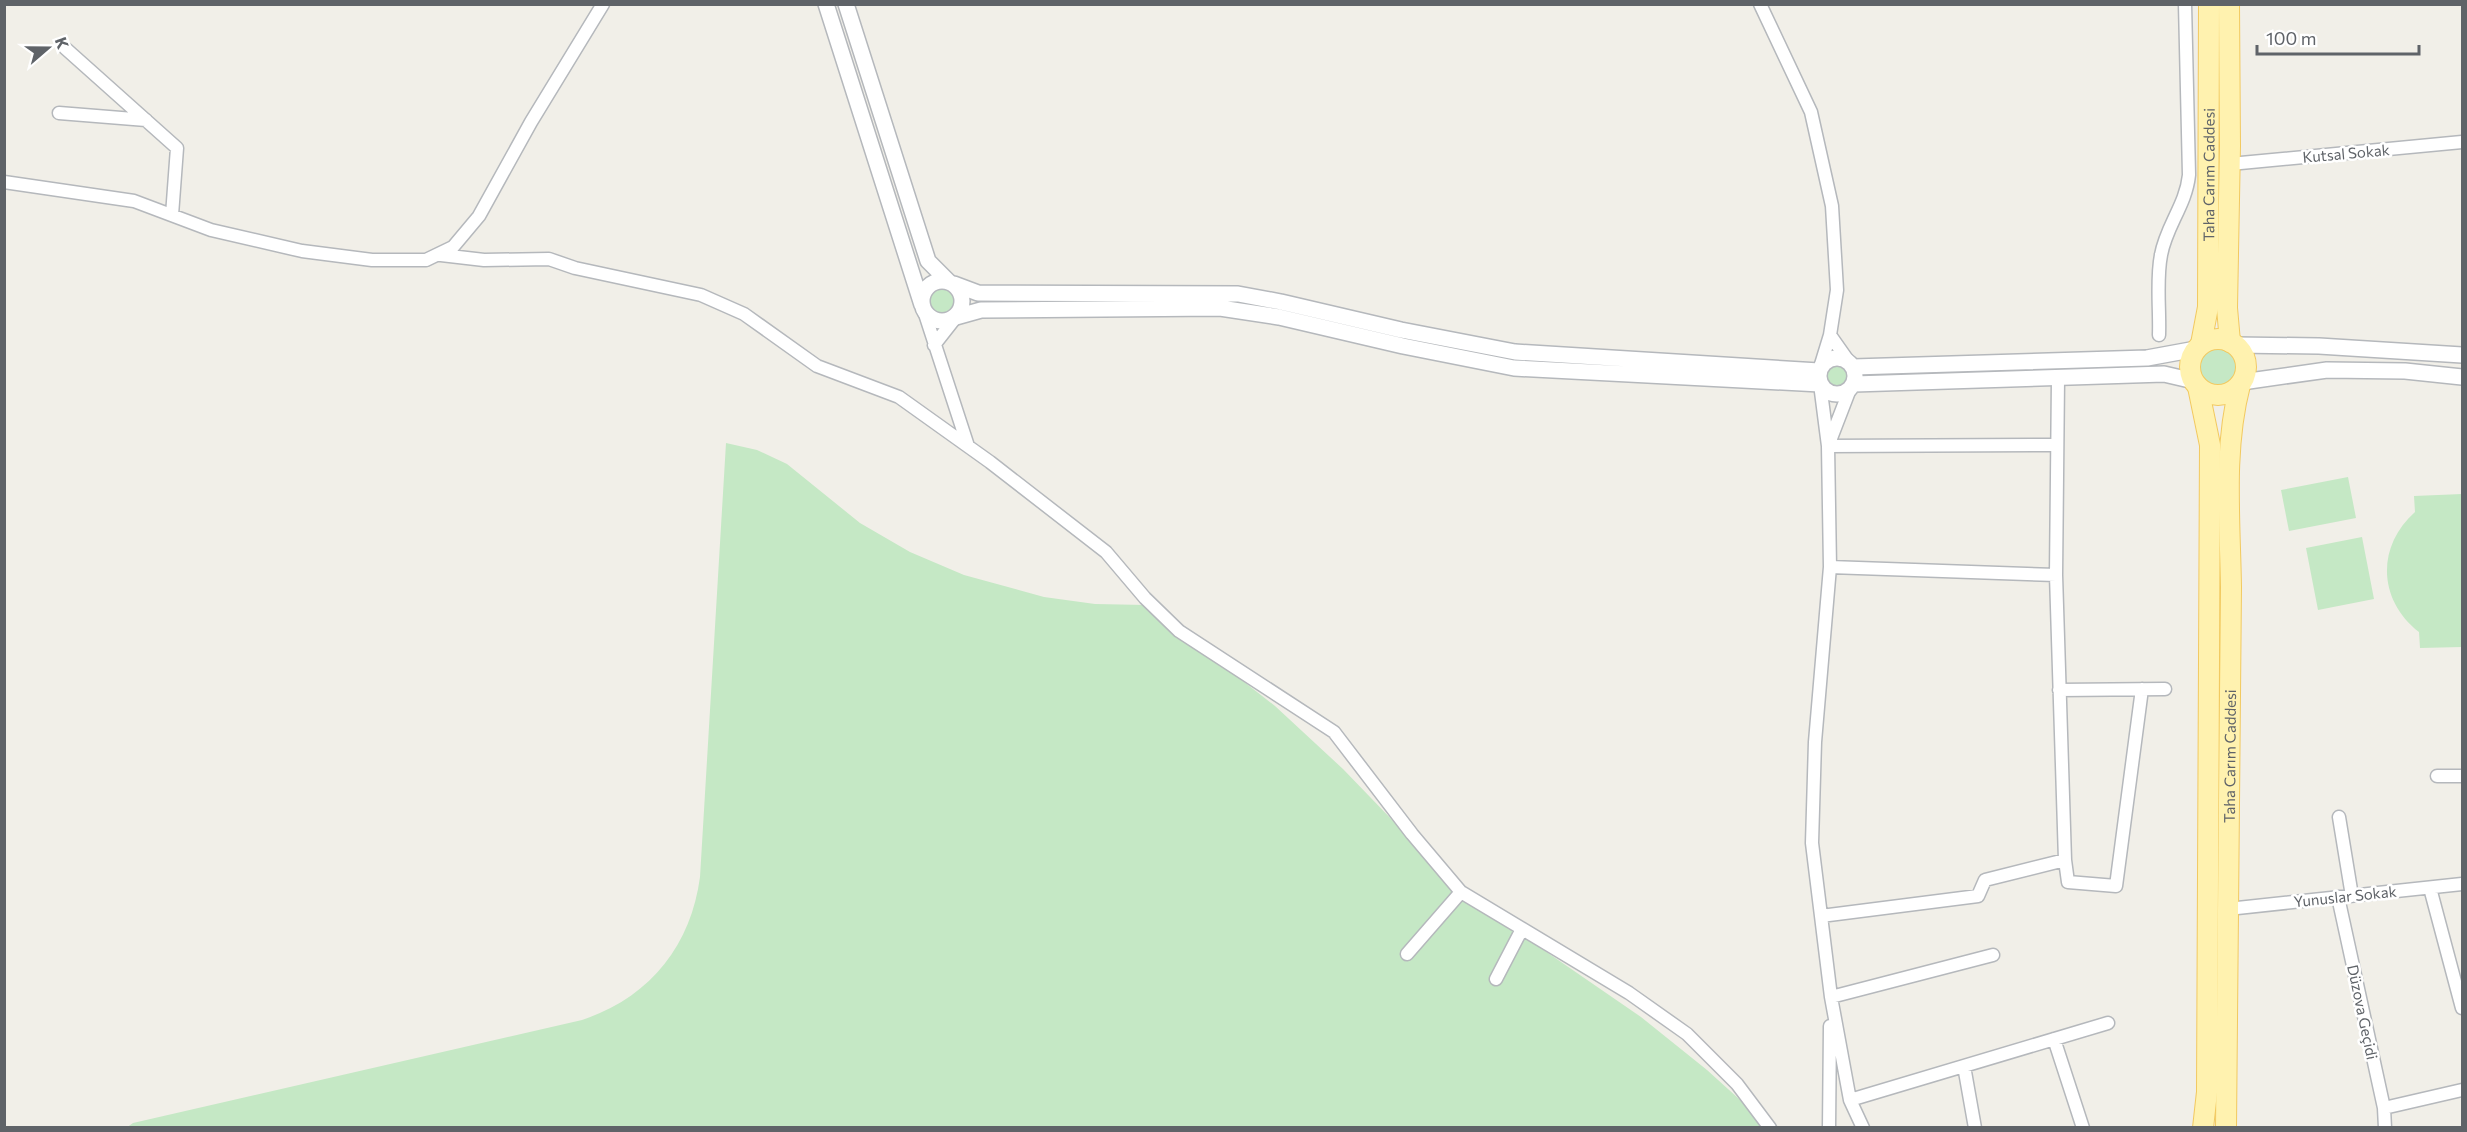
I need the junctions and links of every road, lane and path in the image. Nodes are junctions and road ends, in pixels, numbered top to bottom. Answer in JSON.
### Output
{"nodes":[{"id":1,"x":603,"y":4,"type":"edge"},
{"id":2,"x":826,"y":4,"type":"edge"},
{"id":3,"x":846,"y":4,"type":"edge"},
{"id":4,"x":1760,"y":4,"type":"edge"},
{"id":5,"x":2185,"y":4,"type":"edge"},
{"id":6,"x":2209,"y":4,"type":"edge"},
{"id":7,"x":2229,"y":4,"type":"edge"},
{"id":8,"x":65,"y":48,"type":"dead end"},
{"id":9,"x":59,"y":113,"type":"dead end"},
{"id":10,"x":146,"y":120,"type":"junction"},
{"id":11,"x":2463,"y":142,"type":"edge"},
{"id":12,"x":2230,"y":164,"type":"junction"},
{"id":13,"x":4,"y":182,"type":"edge"},
{"id":14,"x":172,"y":215,"type":"junction"},
{"id":15,"x":441,"y":255,"type":"junction"},
{"id":16,"x":951,"y":283,"type":"junction"},
{"id":17,"x":923,"y":308,"type":"junction"},
{"id":18,"x":956,"y":317,"type":"junction"},
{"id":19,"x":1830,"y":335,"type":"junction"},
{"id":20,"x":2159,"y":335,"type":"dead end"},
{"id":21,"x":2233,"y":344,"type":"junction"},
{"id":22,"x":934,"y":345,"type":"junction"},
{"id":23,"x":2199,"y":347,"type":"junction"},
{"id":24,"x":2463,"y":356,"type":"edge"},
{"id":25,"x":1851,"y":364,"type":"junction"},
{"id":26,"x":1820,"y":377,"type":"junction"},
{"id":27,"x":2463,"y":377,"type":"edge"},
{"id":28,"x":2058,"y":379,"type":"junction"},
{"id":29,"x":2241,"y":383,"type":"junction"},
{"id":30,"x":2196,"y":384,"type":"junction"},
{"id":31,"x":1852,"y":387,"type":"junction"},
{"id":32,"x":2056,"y":445,"type":"junction"},
{"id":33,"x":968,"y":446,"type":"junction"},
{"id":34,"x":1828,"y":446,"type":"junction"},
{"id":35,"x":1830,"y":567,"type":"junction"},
{"id":36,"x":2056,"y":575,"type":"junction"},
{"id":37,"x":2142,"y":689,"type":"junction"},
{"id":38,"x":2165,"y":689,"type":"dead end"},
{"id":39,"x":2059,"y":690,"type":"junction"},
{"id":40,"x":2437,"y":776,"type":"dead end"},
{"id":41,"x":2463,"y":776,"type":"edge"},
{"id":42,"x":2339,"y":817,"type":"dead end"},
{"id":43,"x":2065,"y":860,"type":"junction"},
{"id":44,"x":2463,"y":884,"type":"edge"},
{"id":45,"x":2430,"y":888,"type":"junction"},
{"id":46,"x":1461,"y":891,"type":"junction"},
{"id":47,"x":2352,"y":896,"type":"junction"},
{"id":48,"x":2338,"y":897,"type":"junction"},
{"id":49,"x":2228,"y":909,"type":"junction"},
{"id":50,"x":1821,"y":916,"type":"junction"},
{"id":51,"x":1522,"y":929,"type":"junction"},
{"id":52,"x":1407,"y":954,"type":"dead end"},
{"id":53,"x":1993,"y":955,"type":"dead end"},
{"id":54,"x":1496,"y":979,"type":"dead end"},
{"id":55,"x":1831,"y":998,"type":"junction"},
{"id":56,"x":2463,"y":1008,"type":"edge"},
{"id":57,"x":2108,"y":1023,"type":"dead end"},
{"id":58,"x":2054,"y":1039,"type":"junction"},
{"id":59,"x":1964,"y":1066,"type":"junction"},
{"id":60,"x":2463,"y":1090,"type":"edge"},
{"id":61,"x":1850,"y":1100,"type":"junction"},
{"id":62,"x":2384,"y":1108,"type":"junction"},
{"id":63,"x":1770,"y":1128,"type":"edge"},
{"id":64,"x":1829,"y":1128,"type":"edge"},
{"id":65,"x":1863,"y":1128,"type":"edge"},
{"id":66,"x":1974,"y":1128,"type":"edge"},
{"id":67,"x":2083,"y":1128,"type":"edge"},
{"id":68,"x":2203,"y":1128,"type":"edge"},
{"id":69,"x":2226,"y":1128,"type":"edge"},
{"id":70,"x":2385,"y":1128,"type":"edge"}],
"edges":[{"from":1,"to":15,"type":"street"},
{"from":2,"to":17,"type":"street"},
{"from":3,"to":16,"type":"street"},
{"from":4,"to":19,"type":"street"},
{"from":5,"to":20,"type":"street"},
{"from":6,"to":23,"type":"main road","name":"Taha Carım Caddesi"},
{"from":7,"to":12,"type":"main road","name":"Taha Carım Caddesi"},
{"from":8,"to":10,"type":"street"},
{"from":9,"to":10,"type":"street"},
{"from":10,"to":14,"type":"street"},
{"from":11,"to":12,"type":"street","name":"Kutsal Sokak"},
{"from":12,"to":21,"type":"main road","name":"Taha Carım Caddesi"},
{"from":13,"to":14,"type":"street"},
{"from":14,"to":15,"type":"street"},
{"from":15,"to":33,"type":"street"},
{"from":16,"to":17,"type":"street"},
{"from":16,"to":18,"type":"street"},
{"from":16,"to":26,"type":"street"},
{"from":17,"to":18,"type":"street"},
{"from":17,"to":22,"type":"street"},
{"from":18,"to":22,"type":"street"},
{"from":18,"to":26,"type":"street"},
{"from":19,"to":25,"type":"street"},
{"from":19,"to":26,"type":"street"},
{"from":21,"to":23,"type":"main road"},
{"from":21,"to":24,"type":"street"},
{"from":21,"to":29,"type":"main road"},
{"from":22,"to":33,"type":"street"},
{"from":23,"to":25,"type":"street"},
{"from":23,"to":30,"type":"main road"},
{"from":25,"to":26,"type":"street"},
{"from":25,"to":31,"type":"street"},
{"from":26,"to":31,"type":"street"},
{"from":26,"to":34,"type":"street"},
{"from":27,"to":29,"type":"street"},
{"from":28,"to":30,"type":"street"},
{"from":28,"to":31,"type":"street"},
{"from":28,"to":32,"type":"street"},
{"from":29,"to":30,"type":"main road"},
{"from":29,"to":49,"type":"main road","name":"Taha Carım Caddesi"},
{"from":30,"to":68,"type":"main road","name":"Taha Carım Caddesi"},
{"from":31,"to":34,"type":"street"},
{"from":32,"to":34,"type":"street"},
{"from":32,"to":36,"type":"street"},
{"from":33,"to":46,"type":"street"},
{"from":34,"to":35,"type":"street"},
{"from":35,"to":36,"type":"street"},
{"from":35,"to":50,"type":"street"},
{"from":36,"to":39,"type":"street"},
{"from":37,"to":38,"type":"street"},
{"from":37,"to":39,"type":"street"},
{"from":37,"to":43,"type":"street"},
{"from":39,"to":43,"type":"street"},
{"from":40,"to":41,"type":"street"},
{"from":42,"to":47,"type":"street"},
{"from":43,"to":50,"type":"street"},
{"from":44,"to":45,"type":"street","name":"Yunuslar Sokak"},
{"from":45,"to":47,"type":"street","name":"Yunuslar Sokak"},
{"from":45,"to":56,"type":"street"},
{"from":46,"to":51,"type":"street"},
{"from":46,"to":52,"type":"street"},
{"from":47,"to":48,"type":"street","name":"Yunuslar Sokak"},
{"from":48,"to":49,"type":"street","name":"Yunuslar Sokak"},
{"from":48,"to":62,"type":"street","name":"Düzova Geçidi"},
{"from":49,"to":69,"type":"main road","name":"Taha Carım Caddesi"},
{"from":50,"to":55,"type":"street"},
{"from":51,"to":54,"type":"street"},
{"from":51,"to":63,"type":"street"},
{"from":53,"to":55,"type":"street"},
{"from":55,"to":61,"type":"street"},
{"from":55,"to":64,"type":"street"},
{"from":57,"to":58,"type":"street"},
{"from":58,"to":59,"type":"street"},
{"from":58,"to":67,"type":"street"},
{"from":59,"to":61,"type":"street"},
{"from":59,"to":66,"type":"street"},
{"from":60,"to":62,"type":"street"},
{"from":61,"to":65,"type":"street"},
{"from":62,"to":70,"type":"street","name":"Düzova Geçidi"}]}
